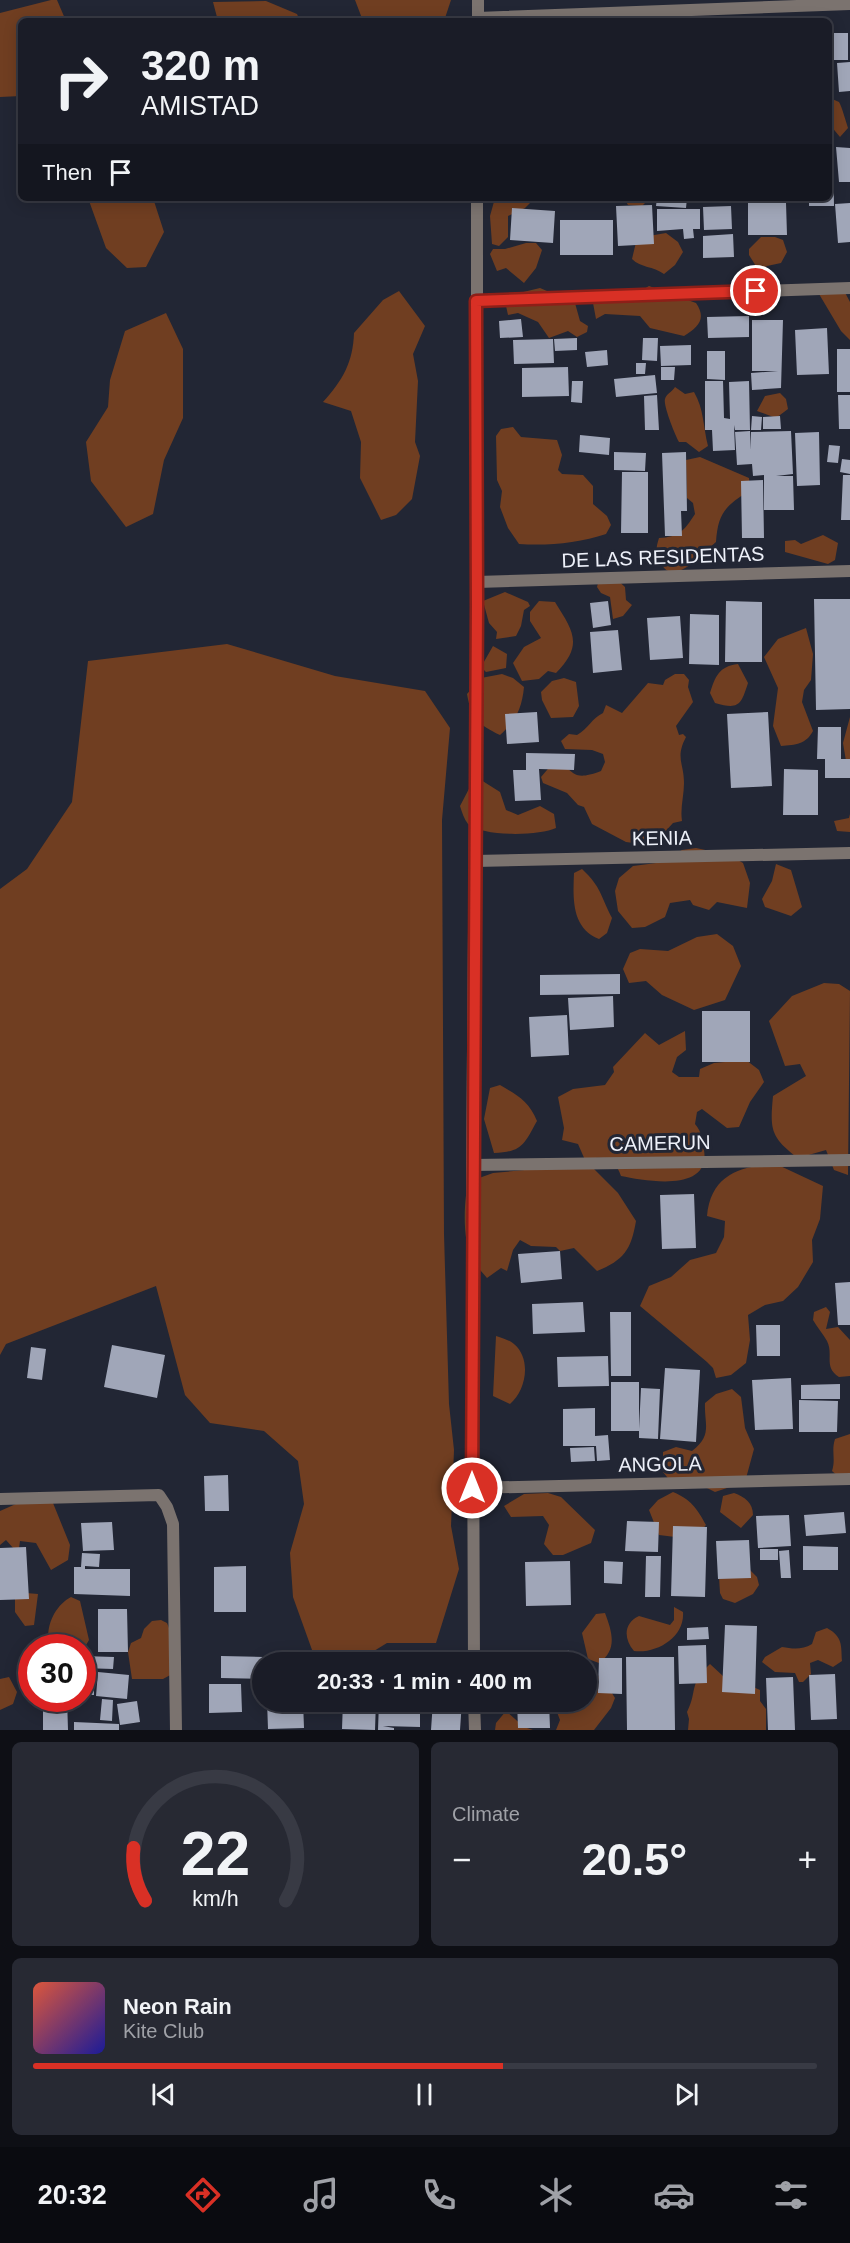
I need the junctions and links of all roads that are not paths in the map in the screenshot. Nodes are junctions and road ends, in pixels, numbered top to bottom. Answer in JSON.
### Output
{"nodes":[{"id":1,"x":478,"y":0,"type":"edge"},
{"id":2,"x":850,"y":4,"type":"edge"},
{"id":3,"x":478,"y":18,"type":"edge"},
{"id":4,"x":503,"y":18,"type":"edge"},
{"id":5,"x":477,"y":201,"type":"edge"},
{"id":6,"x":850,"y":288,"type":"edge"},
{"id":7,"x":476,"y":301,"type":"junction"},
{"id":8,"x":850,"y":571,"type":"edge"},
{"id":9,"x":477,"y":582,"type":"junction"},
{"id":10,"x":850,"y":853,"type":"edge"},
{"id":11,"x":475,"y":861,"type":"junction"},
{"id":12,"x":850,"y":1160,"type":"edge"},
{"id":13,"x":472,"y":1166,"type":"junction"},
{"id":14,"x":850,"y":1479,"type":"edge"},
{"id":15,"x":472,"y":1488,"type":"junction"},
{"id":16,"x":0,"y":1499,"type":"edge"},
{"id":17,"x":474,"y":1652,"type":"edge"},
{"id":18,"x":474,"y":1712,"type":"edge"},
{"id":19,"x":176,"y":1730,"type":"edge"},
{"id":20,"x":475,"y":1730,"type":"edge"}],
"edges":[{"from":1,"to":3,"type":"street"},
{"from":2,"to":4,"type":"street"},
{"from":5,"to":7,"type":"street"},
{"from":6,"to":7,"type":"street"},
{"from":7,"to":9,"type":"street"},
{"from":8,"to":9,"type":"street","name":"DE LAS RESIDENTAS"},
{"from":9,"to":11,"type":"street"},
{"from":10,"to":11,"type":"street","name":"KENIA"},
{"from":11,"to":13,"type":"street"},
{"from":12,"to":13,"type":"street","name":"CAMERUN"},
{"from":13,"to":15,"type":"street"},
{"from":14,"to":15,"type":"street","name":"ANGOLA"},
{"from":15,"to":17,"type":"street"},
{"from":16,"to":19,"type":"street"},
{"from":18,"to":20,"type":"street"}]}
